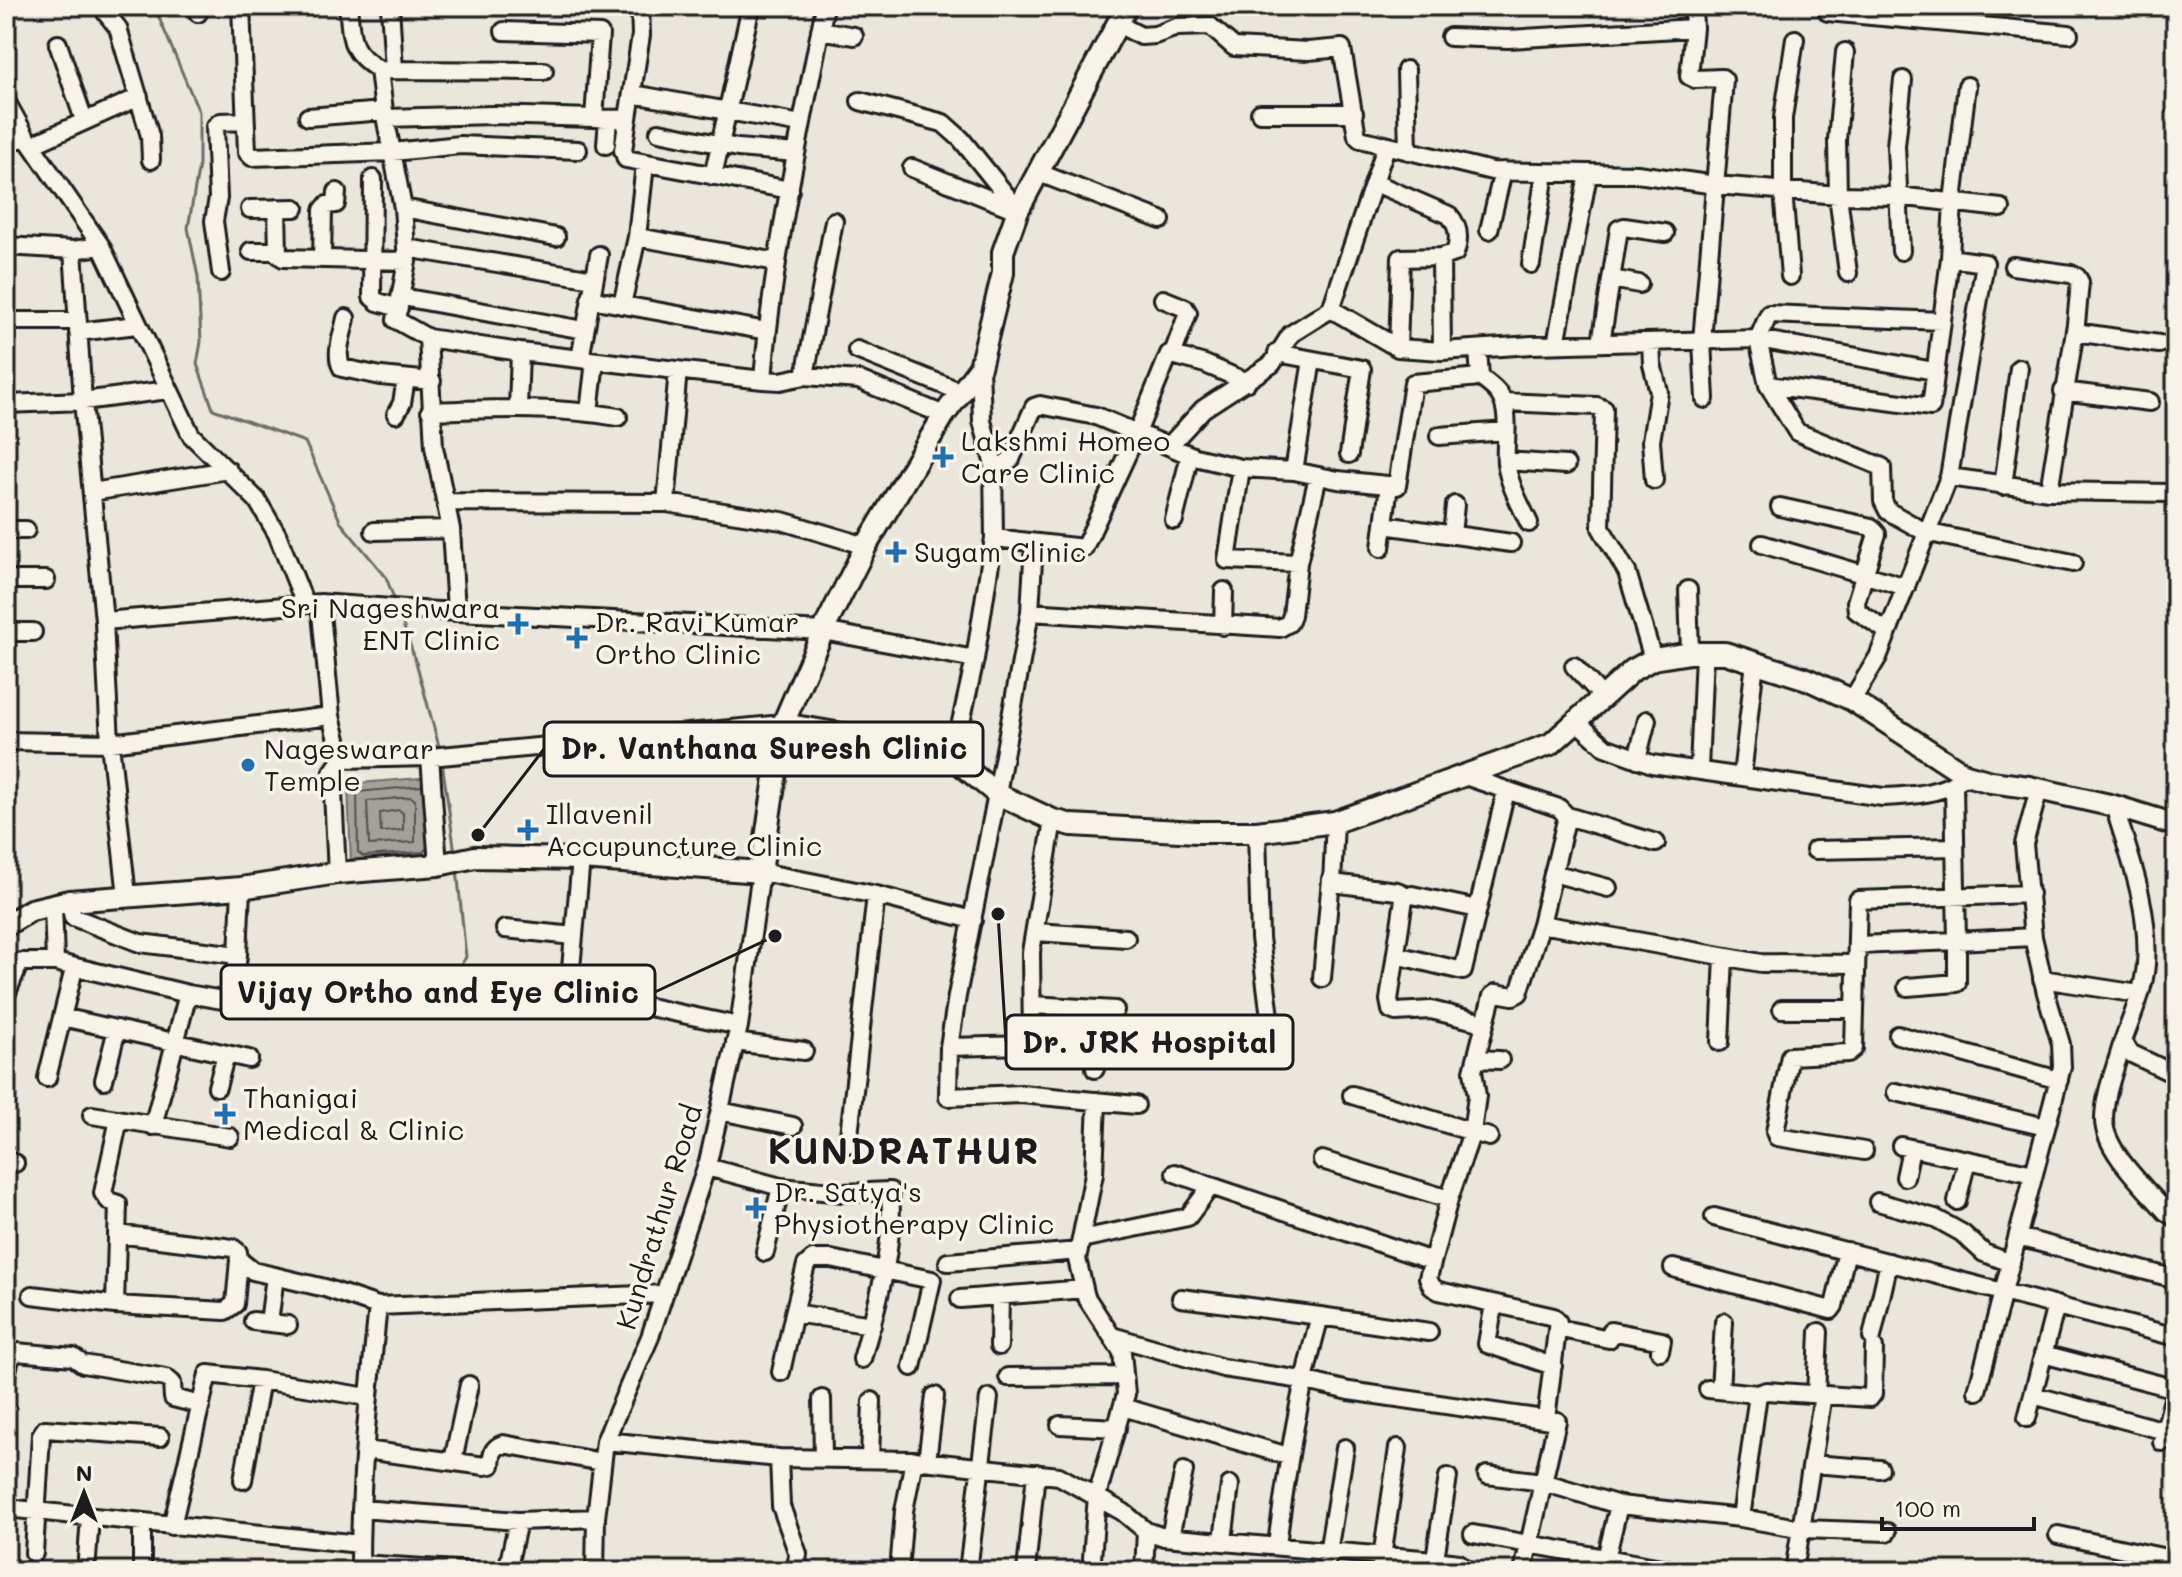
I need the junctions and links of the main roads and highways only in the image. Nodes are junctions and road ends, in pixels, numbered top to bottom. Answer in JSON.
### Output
{"nodes":[{"id":1,"x":1138,"y":6,"type":"edge"},
{"id":2,"x":1123,"y":19,"type":"edge"},
{"id":3,"x":1022,"y":212,"type":"junction"},
{"id":4,"x":783,"y":724,"type":"junction"},
{"id":5,"x":2176,"y":825,"type":"edge"},
{"id":6,"x":6,"y":925,"type":"edge"}],
"edges":[{"from":1,"to":2,"type":"main road"},
{"from":2,"to":3,"type":"main road"},
{"from":2,"to":3,"type":"main road"},
{"from":3,"to":4,"type":"main road"},
{"from":4,"to":5,"type":"main road"},
{"from":4,"to":6,"type":"main road"}]}
